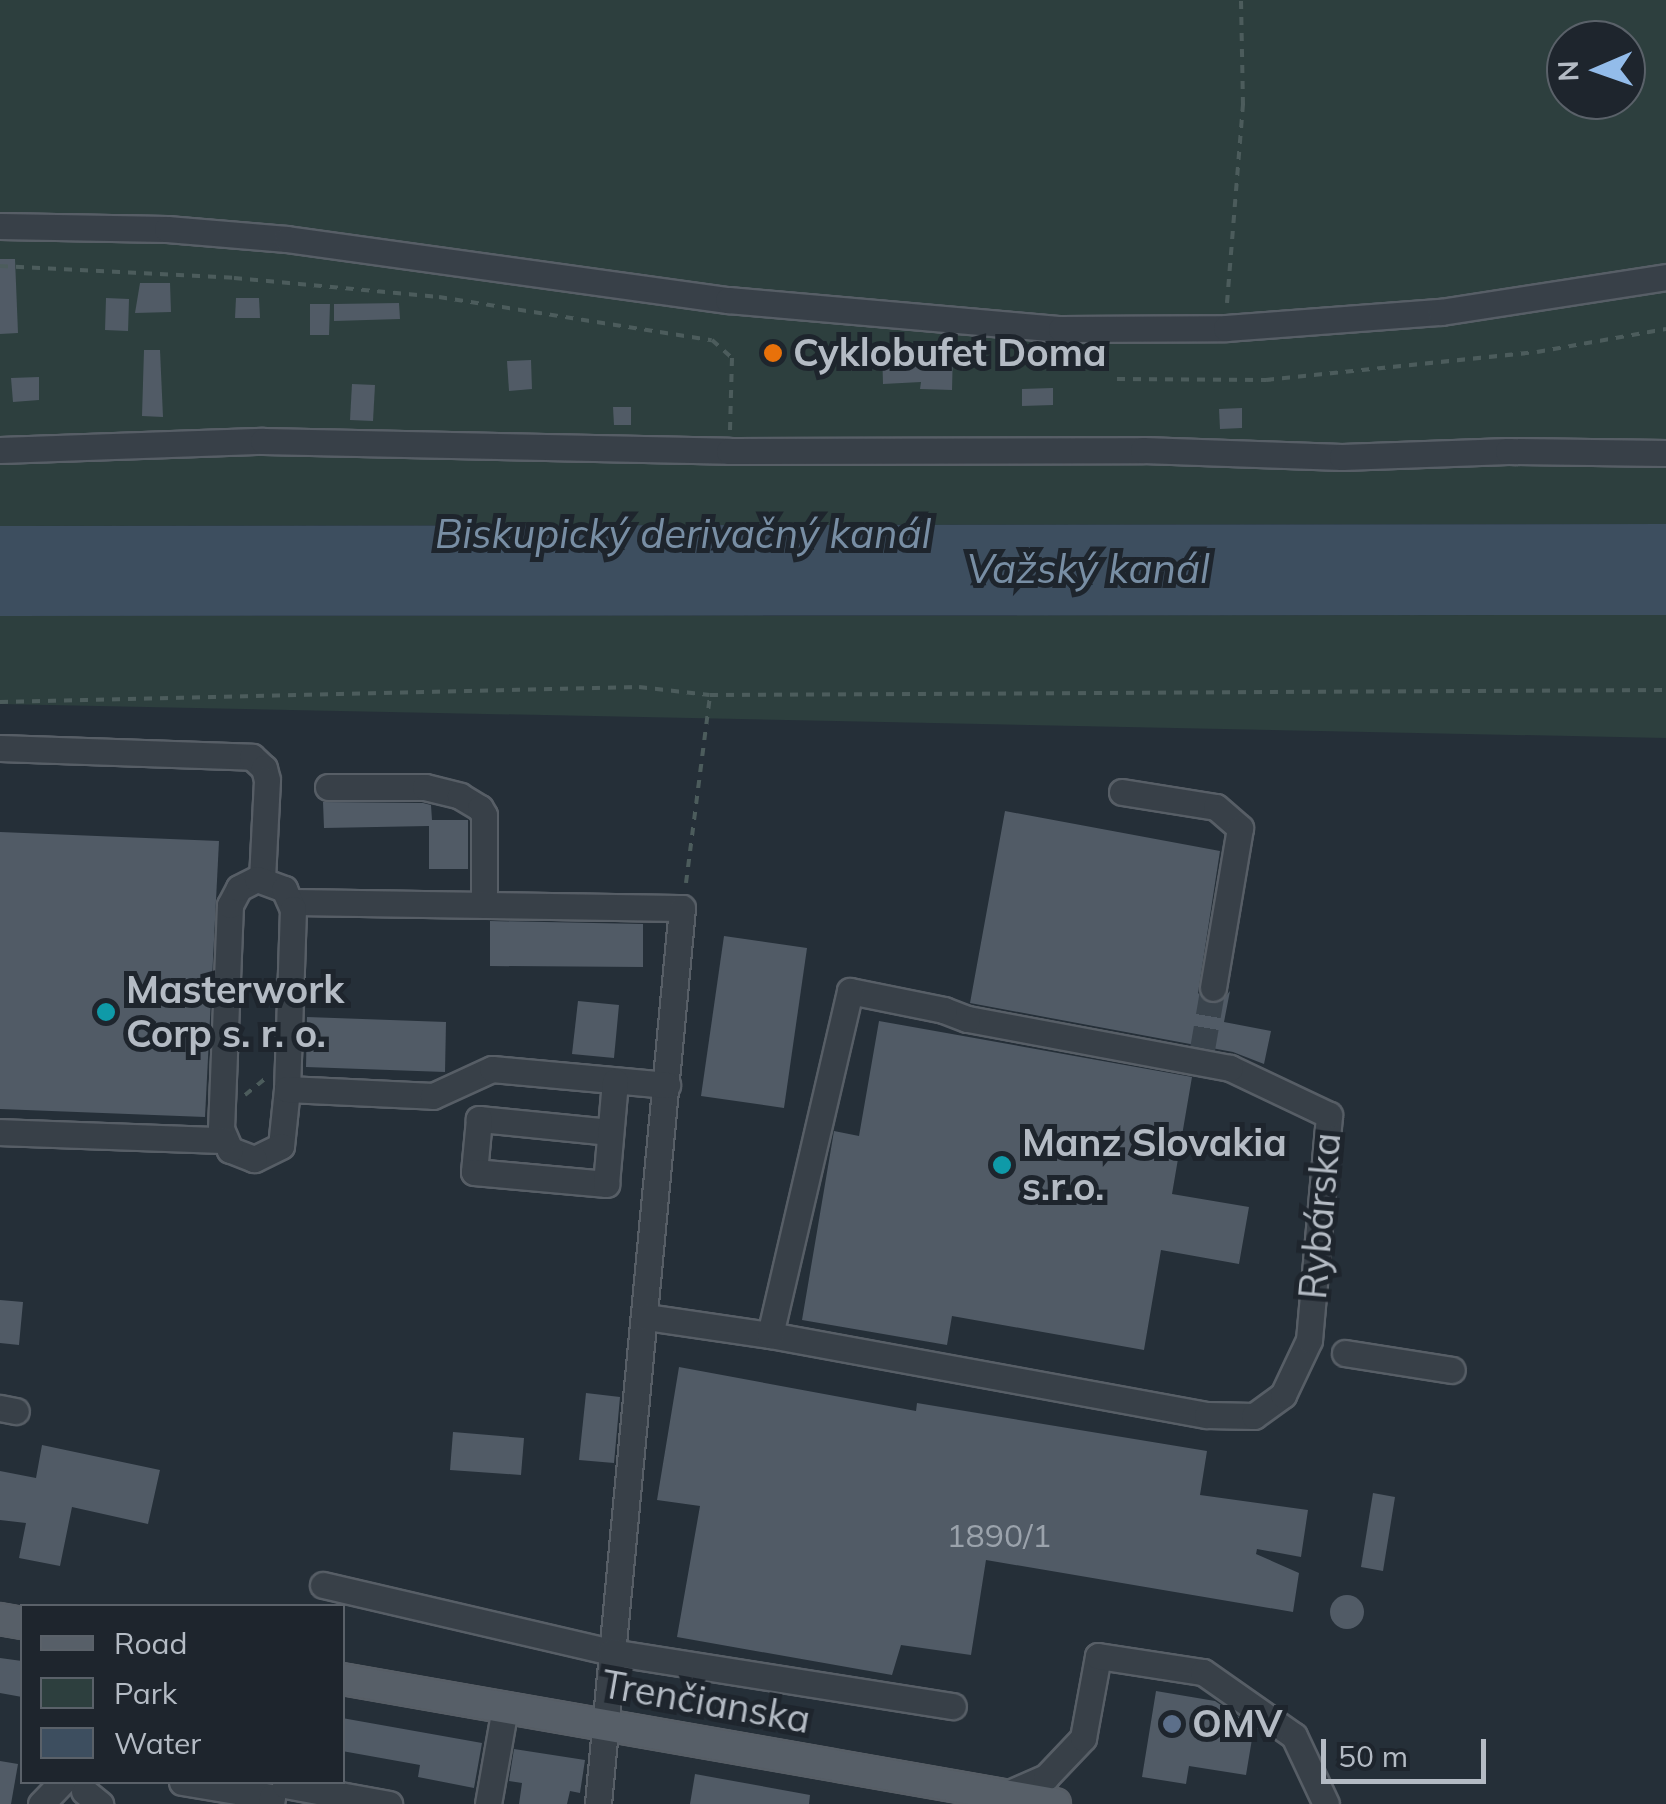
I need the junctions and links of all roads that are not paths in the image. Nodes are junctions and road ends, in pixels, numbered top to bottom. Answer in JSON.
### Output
{"nodes":[{"id":1,"x":0,"y":226,"type":"edge"},
{"id":2,"x":1666,"y":277,"type":"edge"},
{"id":3,"x":0,"y":450,"type":"edge"},
{"id":4,"x":1666,"y":452,"type":"edge"},
{"id":5,"x":0,"y":748,"type":"edge"},
{"id":6,"x":328,"y":787,"type":"dead end"},
{"id":7,"x":1122,"y":792,"type":"dead end"},
{"id":8,"x":262,"y":879,"type":"junction"},
{"id":9,"x":292,"y":902,"type":"junction"},
{"id":10,"x":484,"y":905,"type":"junction"},
{"id":11,"x":1213,"y":988,"type":"tunnel mouth"},
{"id":12,"x":615,"y":1081,"type":"junction"},
{"id":13,"x":666,"y":1086,"type":"junction"},
{"id":14,"x":287,"y":1089,"type":"junction"},
{"id":15,"x":0,"y":1132,"type":"edge"},
{"id":16,"x":610,"y":1132,"type":"junction"},
{"id":17,"x":224,"y":1140,"type":"junction"},
{"id":18,"x":646,"y":1317,"type":"junction"},
{"id":19,"x":770,"y":1334,"type":"junction"},
{"id":20,"x":1345,"y":1353,"type":"dead end"},
{"id":21,"x":1452,"y":1370,"type":"dead end"},
{"id":22,"x":323,"y":1585,"type":"dead end"},
{"id":23,"x":611,"y":1652,"type":"junction"},
{"id":24,"x":345,"y":1680,"type":"edge"},
{"id":25,"x":953,"y":1706,"type":"dead end"},
{"id":26,"x":505,"y":1708,"type":"junction"},
{"id":27,"x":608,"y":1726,"type":"junction"},
{"id":28,"x":194,"y":1784,"type":"edge"},
{"id":29,"x":82,"y":1792,"type":"edge"},
{"id":30,"x":278,"y":1795,"type":"edge"},
{"id":31,"x":1005,"y":1795,"type":"junction"},
{"id":32,"x":41,"y":1804,"type":"edge"},
{"id":33,"x":389,"y":1804,"type":"edge"},
{"id":34,"x":488,"y":1804,"type":"edge"},
{"id":35,"x":598,"y":1804,"type":"edge"},
{"id":36,"x":1055,"y":1804,"type":"edge"},
{"id":37,"x":1326,"y":1804,"type":"edge"}],
"edges":[{"from":1,"to":2,"type":"lane"},
{"from":3,"to":4,"type":"lane"},
{"from":5,"to":8,"type":"lane"},
{"from":6,"to":10,"type":"lane"},
{"from":7,"to":11,"type":"lane"},
{"from":8,"to":9,"type":"lane"},
{"from":8,"to":17,"type":"lane"},
{"from":9,"to":10,"type":"lane"},
{"from":9,"to":14,"type":"lane"},
{"from":10,"to":13,"type":"lane"},
{"from":12,"to":13,"type":"lane"},
{"from":12,"to":14,"type":"lane"},
{"from":12,"to":16,"type":"lane"},
{"from":13,"to":18,"type":"lane"},
{"from":14,"to":17,"type":"lane"},
{"from":15,"to":17,"type":"lane"},
{"from":16,"to":16,"type":"lane"},
{"from":18,"to":19,"type":"lane","name":"Rybárska"},
{"from":18,"to":23,"type":"lane"},
{"from":19,"to":19,"type":"lane","name":"Rybárska"},
{"from":20,"to":21,"type":"lane"},
{"from":22,"to":23,"type":"lane"},
{"from":23,"to":25,"type":"lane"},
{"from":23,"to":27,"type":"lane"},
{"from":24,"to":26,"type":"main road","name":"Trenčianska"},
{"from":26,"to":27,"type":"main road","name":"Trenčianska"},
{"from":26,"to":34,"type":"lane"},
{"from":27,"to":31,"type":"main road","name":"Trenčianska"},
{"from":27,"to":35,"type":"lane"},
{"from":28,"to":30,"type":"lane"},
{"from":29,"to":32,"type":"lane"},
{"from":30,"to":33,"type":"lane"},
{"from":31,"to":36,"type":"main road","name":"Trenčianska"},
{"from":31,"to":37,"type":"lane"}]}
